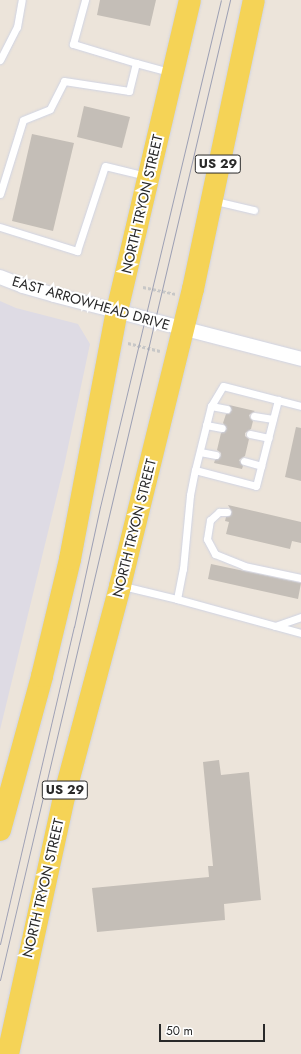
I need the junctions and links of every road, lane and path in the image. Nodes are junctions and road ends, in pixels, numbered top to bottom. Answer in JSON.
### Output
{"nodes":[{"id":1,"x":22,"y":0,"type":"edge"},
{"id":2,"x":84,"y":0,"type":"edge"},
{"id":3,"x":190,"y":0,"type":"edge"},
{"id":4,"x":254,"y":0,"type":"edge"},
{"id":5,"x":0,"y":60,"type":"edge"},
{"id":6,"x":136,"y":63,"type":"junction"},
{"id":7,"x":173,"y":73,"type":"junction"},
{"id":8,"x":149,"y":176,"type":"junction"},
{"id":9,"x":0,"y":194,"type":"edge"},
{"id":10,"x":210,"y":200,"type":"junction"},
{"id":11,"x":254,"y":210,"type":"dead end"},
{"id":12,"x":0,"y":227,"type":"edge"},
{"id":13,"x":0,"y":276,"type":"edge"},
{"id":14,"x":144,"y":287,"type":"dead end"},
{"id":15,"x":181,"y":296,"type":"dead end"},
{"id":16,"x":117,"y":312,"type":"junction"},
{"id":17,"x":183,"y":329,"type":"junction"},
{"id":18,"x":123,"y":342,"type":"dead end"},
{"id":19,"x":161,"y":351,"type":"dead end"},
{"id":20,"x":301,"y":359,"type":"edge"},
{"id":21,"x":278,"y":400,"type":"junction"},
{"id":22,"x":211,"y":406,"type":"junction"},
{"id":23,"x":301,"y":406,"type":"edge"},
{"id":24,"x":227,"y":409,"type":"dead end"},
{"id":25,"x":254,"y":416,"type":"dead end"},
{"id":26,"x":273,"y":419,"type":"junction"},
{"id":27,"x":206,"y":425,"type":"junction"},
{"id":28,"x":222,"y":428,"type":"dead end"},
{"id":29,"x":250,"y":434,"type":"dead end"},
{"id":30,"x":269,"y":438,"type":"junction"},
{"id":31,"x":200,"y":452,"type":"junction"},
{"id":32,"x":216,"y":455,"type":"dead end"},
{"id":33,"x":244,"y":461,"type":"dead end"},
{"id":34,"x":261,"y":466,"type":"junction"},
{"id":35,"x":195,"y":470,"type":"junction"},
{"id":36,"x":227,"y":512,"type":"dead end"},
{"id":37,"x":301,"y":578,"type":"edge"},
{"id":38,"x":120,"y":586,"type":"junction"},
{"id":39,"x":177,"y":599,"type":"junction"},
{"id":40,"x":301,"y":617,"type":"edge"},
{"id":41,"x":274,"y":626,"type":"junction"},
{"id":42,"x":301,"y":633,"type":"edge"},
{"id":43,"x":5,"y":792,"type":"edge"},
{"id":44,"x":0,"y":830,"type":"edge"},
{"id":45,"x":8,"y":1054,"type":"edge"}],
"edges":[{"from":1,"to":5,"type":"lane"},
{"from":2,"to":6,"type":"lane"},
{"from":3,"to":7,"type":"main road","name":"NORTH TRYON STREET"},
{"from":4,"to":10,"type":"main road","name":"NORTH TRYON STREET","number":"US 29"},
{"from":6,"to":7,"type":"lane"},
{"from":6,"to":9,"type":"lane"},
{"from":7,"to":8,"type":"main road","name":"NORTH TRYON STREET"},
{"from":8,"to":12,"type":"lane"},
{"from":8,"to":16,"type":"main road","name":"NORTH TRYON STREET"},
{"from":10,"to":11,"type":"lane"},
{"from":10,"to":17,"type":"main road","name":"NORTH TRYON STREET","number":"US 29"},
{"from":13,"to":16,"type":"street","name":"EAST ARROWHEAD DRIVE"},
{"from":14,"to":15,"type":"path"},
{"from":16,"to":17,"type":"street","name":"EAST ARROWHEAD DRIVE"},
{"from":16,"to":43,"type":"main road","name":"NORTH TRYON STREET"},
{"from":17,"to":20,"type":"street","name":"EAST ARROWHEAD DRIVE"},
{"from":17,"to":38,"type":"main road","name":"NORTH TRYON STREET","number":"US 29"},
{"from":18,"to":19,"type":"path"},
{"from":21,"to":22,"type":"lane"},
{"from":21,"to":23,"type":"lane"},
{"from":21,"to":26,"type":"lane"},
{"from":22,"to":24,"type":"lane"},
{"from":22,"to":27,"type":"lane"},
{"from":25,"to":26,"type":"lane"},
{"from":26,"to":30,"type":"lane"},
{"from":27,"to":28,"type":"lane"},
{"from":27,"to":31,"type":"lane"},
{"from":29,"to":30,"type":"lane"},
{"from":30,"to":34,"type":"lane"},
{"from":31,"to":32,"type":"lane"},
{"from":31,"to":35,"type":"lane"},
{"from":33,"to":34,"type":"lane"},
{"from":34,"to":35,"type":"lane"},
{"from":35,"to":39,"type":"lane"},
{"from":36,"to":37,"type":"lane"},
{"from":38,"to":39,"type":"lane"},
{"from":38,"to":45,"type":"main road","name":"NORTH TRYON STREET","number":"US 29"},
{"from":39,"to":41,"type":"lane"},
{"from":40,"to":41,"type":"lane"},
{"from":41,"to":42,"type":"lane"},
{"from":43,"to":44,"type":"main road","name":"NORTH TRYON STREET"}]}
